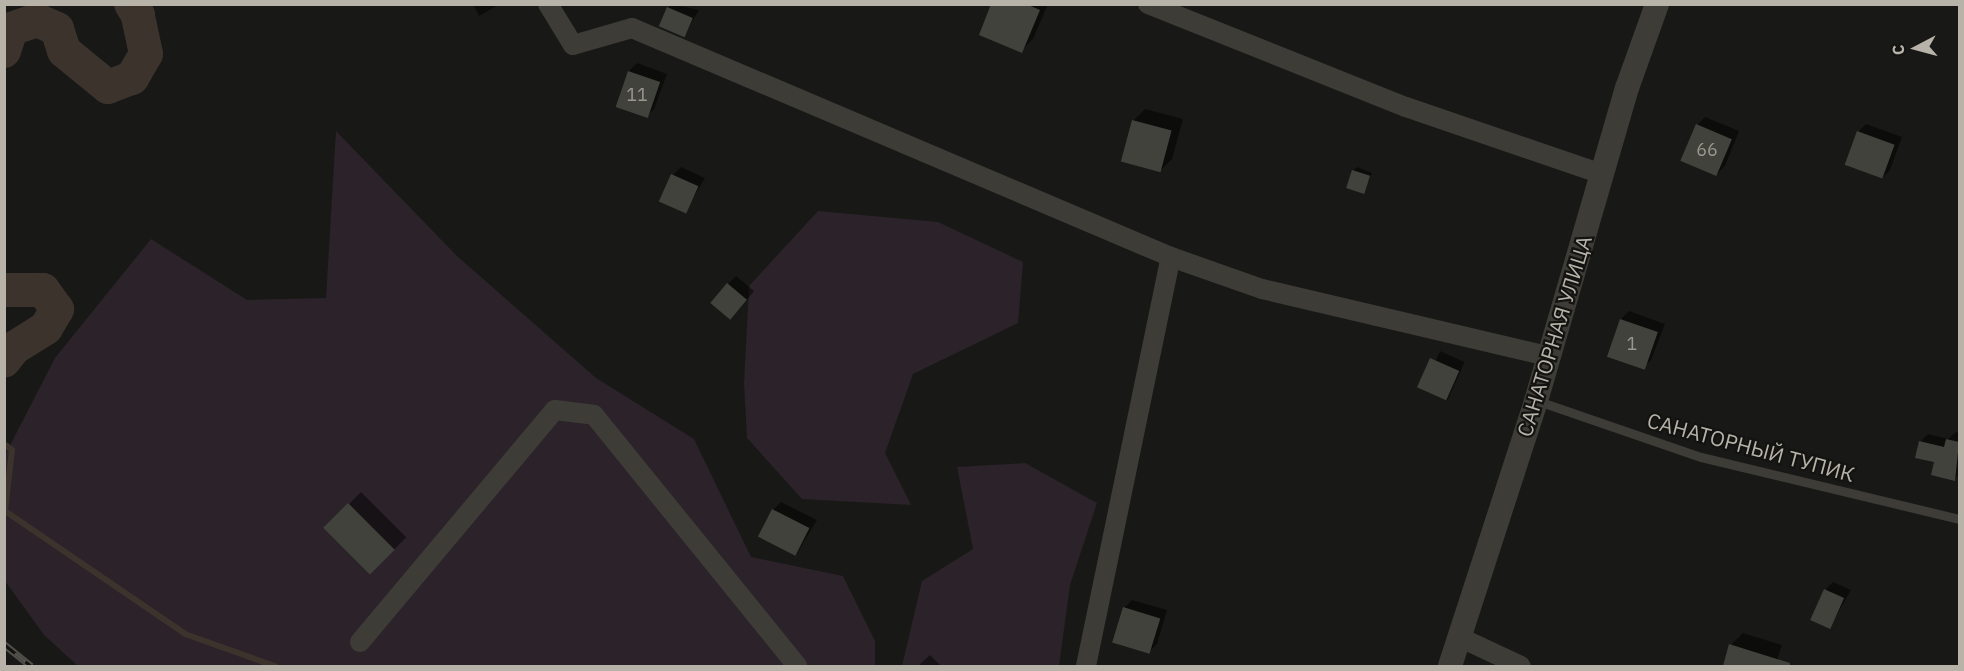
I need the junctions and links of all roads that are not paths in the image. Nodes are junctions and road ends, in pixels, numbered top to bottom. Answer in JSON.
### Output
{"nodes":[{"id":1,"x":548,"y":4,"type":"edge"},
{"id":2,"x":1148,"y":4,"type":"edge"},
{"id":3,"x":1657,"y":4,"type":"edge"},
{"id":4,"x":1602,"y":174,"type":"junction"},
{"id":5,"x":1171,"y":257,"type":"junction"},
{"id":6,"x":1548,"y":356,"type":"junction"},
{"id":7,"x":1536,"y":401,"type":"junction"},
{"id":8,"x":1959,"y":519,"type":"edge"},
{"id":9,"x":1459,"y":637,"type":"junction"},
{"id":10,"x":360,"y":642,"type":"dead end"},
{"id":11,"x":797,"y":666,"type":"edge"},
{"id":12,"x":1086,"y":666,"type":"edge"},
{"id":13,"x":1450,"y":666,"type":"edge"},
{"id":14,"x":1521,"y":666,"type":"edge"}],
"edges":[{"from":1,"to":5,"type":"street"},
{"from":2,"to":4,"type":"street"},
{"from":3,"to":4,"type":"street","name":"САНАТОРНАЯ УЛИЦА"},
{"from":4,"to":6,"type":"street","name":"САНАТОРНАЯ УЛИЦА"},
{"from":5,"to":6,"type":"street"},
{"from":5,"to":12,"type":"street"},
{"from":6,"to":7,"type":"street","name":"САНАТОРНАЯ УЛИЦА"},
{"from":7,"to":8,"type":"lane","name":"САНАТОРНЫЙ ТУПИК"},
{"from":7,"to":9,"type":"street","name":"САНАТОРНАЯ УЛИЦА"},
{"from":9,"to":13,"type":"street","name":"САНАТОРНАЯ УЛИЦА"},
{"from":9,"to":14,"type":"street"},
{"from":10,"to":11,"type":"street"}]}
